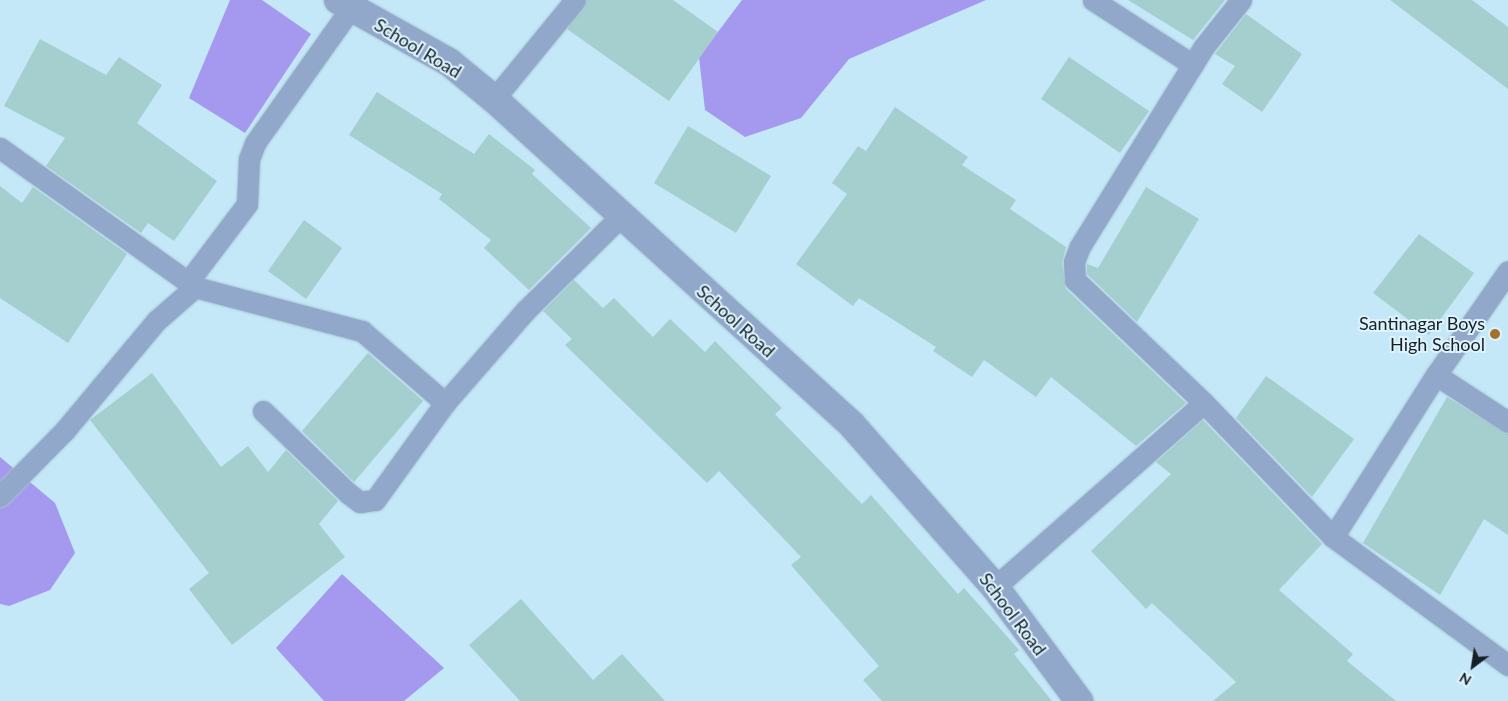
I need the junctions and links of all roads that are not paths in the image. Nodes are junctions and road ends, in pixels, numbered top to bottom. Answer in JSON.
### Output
{"nodes":[{"id":1,"x":575,"y":0,"type":"edge"},
{"id":2,"x":1093,"y":0,"type":"edge"},
{"id":3,"x":1241,"y":0,"type":"edge"},
{"id":4,"x":344,"y":4,"type":"edge"},
{"id":5,"x":1192,"y":66,"type":"junction"},
{"id":6,"x":494,"y":99,"type":"junction"},
{"id":7,"x":0,"y":148,"type":"edge"},
{"id":8,"x":620,"y":217,"type":"junction"},
{"id":9,"x":1508,"y":272,"type":"edge"},
{"id":10,"x":191,"y":284,"type":"junction"},
{"id":11,"x":1436,"y":375,"type":"junction"},
{"id":12,"x":445,"y":403,"type":"junction"},
{"id":13,"x":1204,"y":403,"type":"junction"},
{"id":14,"x":263,"y":411,"type":"dead end"},
{"id":15,"x":1508,"y":422,"type":"edge"},
{"id":16,"x":0,"y":496,"type":"edge"},
{"id":17,"x":1333,"y":537,"type":"junction"},
{"id":18,"x":994,"y":588,"type":"junction"},
{"id":19,"x":1508,"y":665,"type":"edge"},
{"id":20,"x":1079,"y":701,"type":"edge"}],
"edges":[{"from":1,"to":6,"type":"lane"},
{"from":2,"to":5,"type":"lane"},
{"from":3,"to":5,"type":"lane"},
{"from":4,"to":6,"type":"street","name":"School Road"},
{"from":4,"to":10,"type":"lane"},
{"from":5,"to":13,"type":"lane"},
{"from":6,"to":8,"type":"street","name":"School Road"},
{"from":7,"to":10,"type":"lane"},
{"from":8,"to":12,"type":"lane"},
{"from":8,"to":18,"type":"street","name":"School Road"},
{"from":9,"to":11,"type":"lane"},
{"from":10,"to":12,"type":"lane"},
{"from":10,"to":16,"type":"lane"},
{"from":11,"to":15,"type":"lane"},
{"from":11,"to":17,"type":"lane"},
{"from":12,"to":14,"type":"lane"},
{"from":13,"to":17,"type":"lane"},
{"from":13,"to":18,"type":"lane"},
{"from":17,"to":19,"type":"lane"},
{"from":18,"to":20,"type":"street","name":"School Road"}]}
